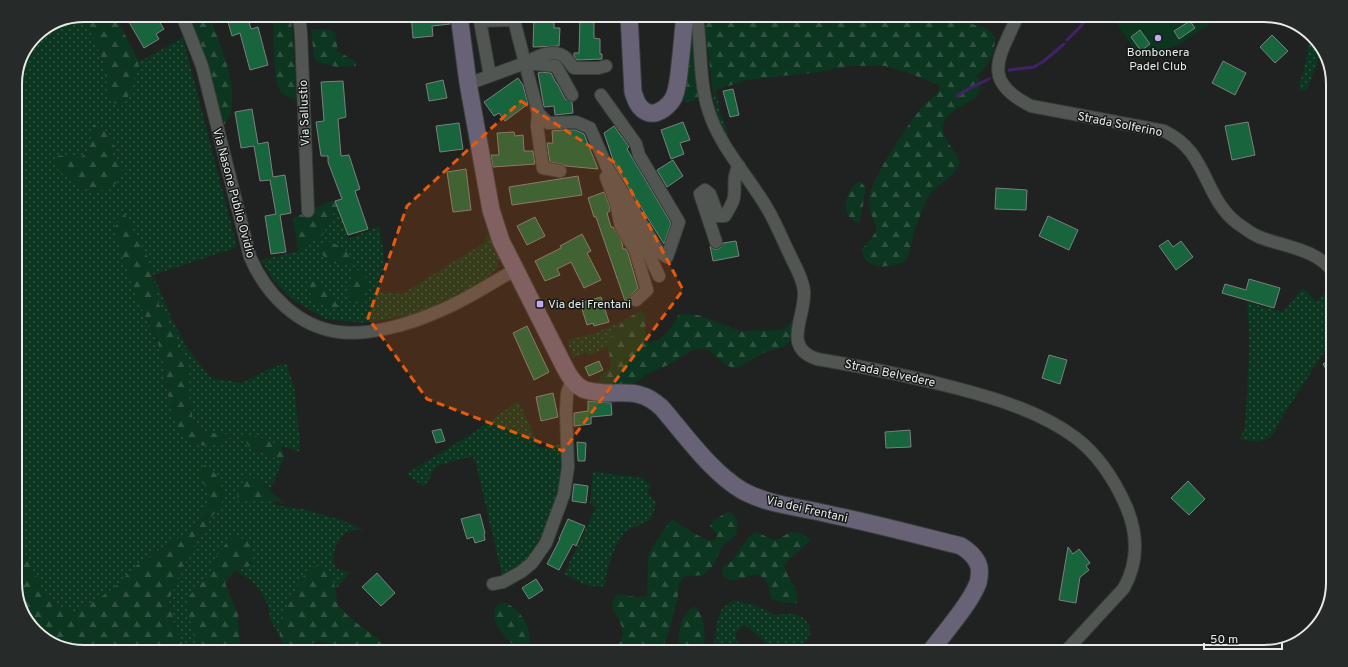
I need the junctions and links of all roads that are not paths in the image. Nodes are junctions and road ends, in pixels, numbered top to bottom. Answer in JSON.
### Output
{"nodes":[{"id":1,"x":185,"y":22,"type":"edge"},
{"id":2,"x":300,"y":22,"type":"edge"},
{"id":3,"x":460,"y":22,"type":"edge"},
{"id":4,"x":480,"y":22,"type":"edge"},
{"id":5,"x":515,"y":22,"type":"edge"},
{"id":6,"x":629,"y":22,"type":"edge"},
{"id":7,"x":684,"y":22,"type":"edge"},
{"id":8,"x":697,"y":22,"type":"edge"},
{"id":9,"x":1015,"y":22,"type":"edge"},
{"id":10,"x":525,"y":63,"type":"junction"},
{"id":11,"x":606,"y":66,"type":"dead end"},
{"id":12,"x":490,"y":76,"type":"junction"},
{"id":13,"x":468,"y":83,"type":"junction"},
{"id":14,"x":572,"y":95,"type":"dead end"},
{"id":15,"x":601,"y":95,"type":"dead end"},
{"id":16,"x":538,"y":113,"type":"junction"},
{"id":17,"x":740,"y":166,"type":"junction"},
{"id":18,"x":607,"y":167,"type":"junction"},
{"id":19,"x":560,"y":171,"type":"dead end"},
{"id":20,"x":616,"y":203,"type":"junction"},
{"id":21,"x":308,"y":211,"type":"dead end"},
{"id":22,"x":716,"y":242,"type":"dead end"},
{"id":23,"x":1326,"y":264,"type":"edge"},
{"id":24,"x":515,"y":270,"type":"junction"},
{"id":25,"x":659,"y":276,"type":"dead end"},
{"id":26,"x":636,"y":300,"type":"dead end"},
{"id":27,"x":572,"y":379,"type":"junction"},
{"id":28,"x":493,"y":584,"type":"dead end"},
{"id":29,"x":935,"y":645,"type":"edge"},
{"id":30,"x":1071,"y":645,"type":"edge"}],
"edges":[{"from":1,"to":24,"type":"street","name":"Via Nasone Publio Ovidio"},
{"from":2,"to":21,"type":"street","name":"Via Sallustio"},
{"from":3,"to":13,"type":"main road","name":"Via dei Frentani"},
{"from":4,"to":12,"type":"street"},
{"from":5,"to":10,"type":"street"},
{"from":6,"to":7,"type":"main road"},
{"from":8,"to":17,"type":"street","name":"Strada Belvedere"},
{"from":9,"to":23,"type":"street","name":"Strada Solferino"},
{"from":10,"to":11,"type":"street"},
{"from":10,"to":12,"type":"street"},
{"from":10,"to":14,"type":"street"},
{"from":10,"to":16,"type":"street"},
{"from":12,"to":13,"type":"street"},
{"from":13,"to":24,"type":"main road","name":"Via dei Frentani"},
{"from":15,"to":18,"type":"street"},
{"from":16,"to":18,"type":"street"},
{"from":16,"to":19,"type":"street"},
{"from":17,"to":22,"type":"street"},
{"from":17,"to":30,"type":"street","name":"Strada Belvedere"},
{"from":18,"to":20,"type":"street"},
{"from":20,"to":25,"type":"street"},
{"from":20,"to":26,"type":"street"},
{"from":24,"to":27,"type":"main road","name":"Via dei Frentani"},
{"from":27,"to":28,"type":"street"},
{"from":27,"to":29,"type":"main road","name":"Via dei Frentani"}]}
